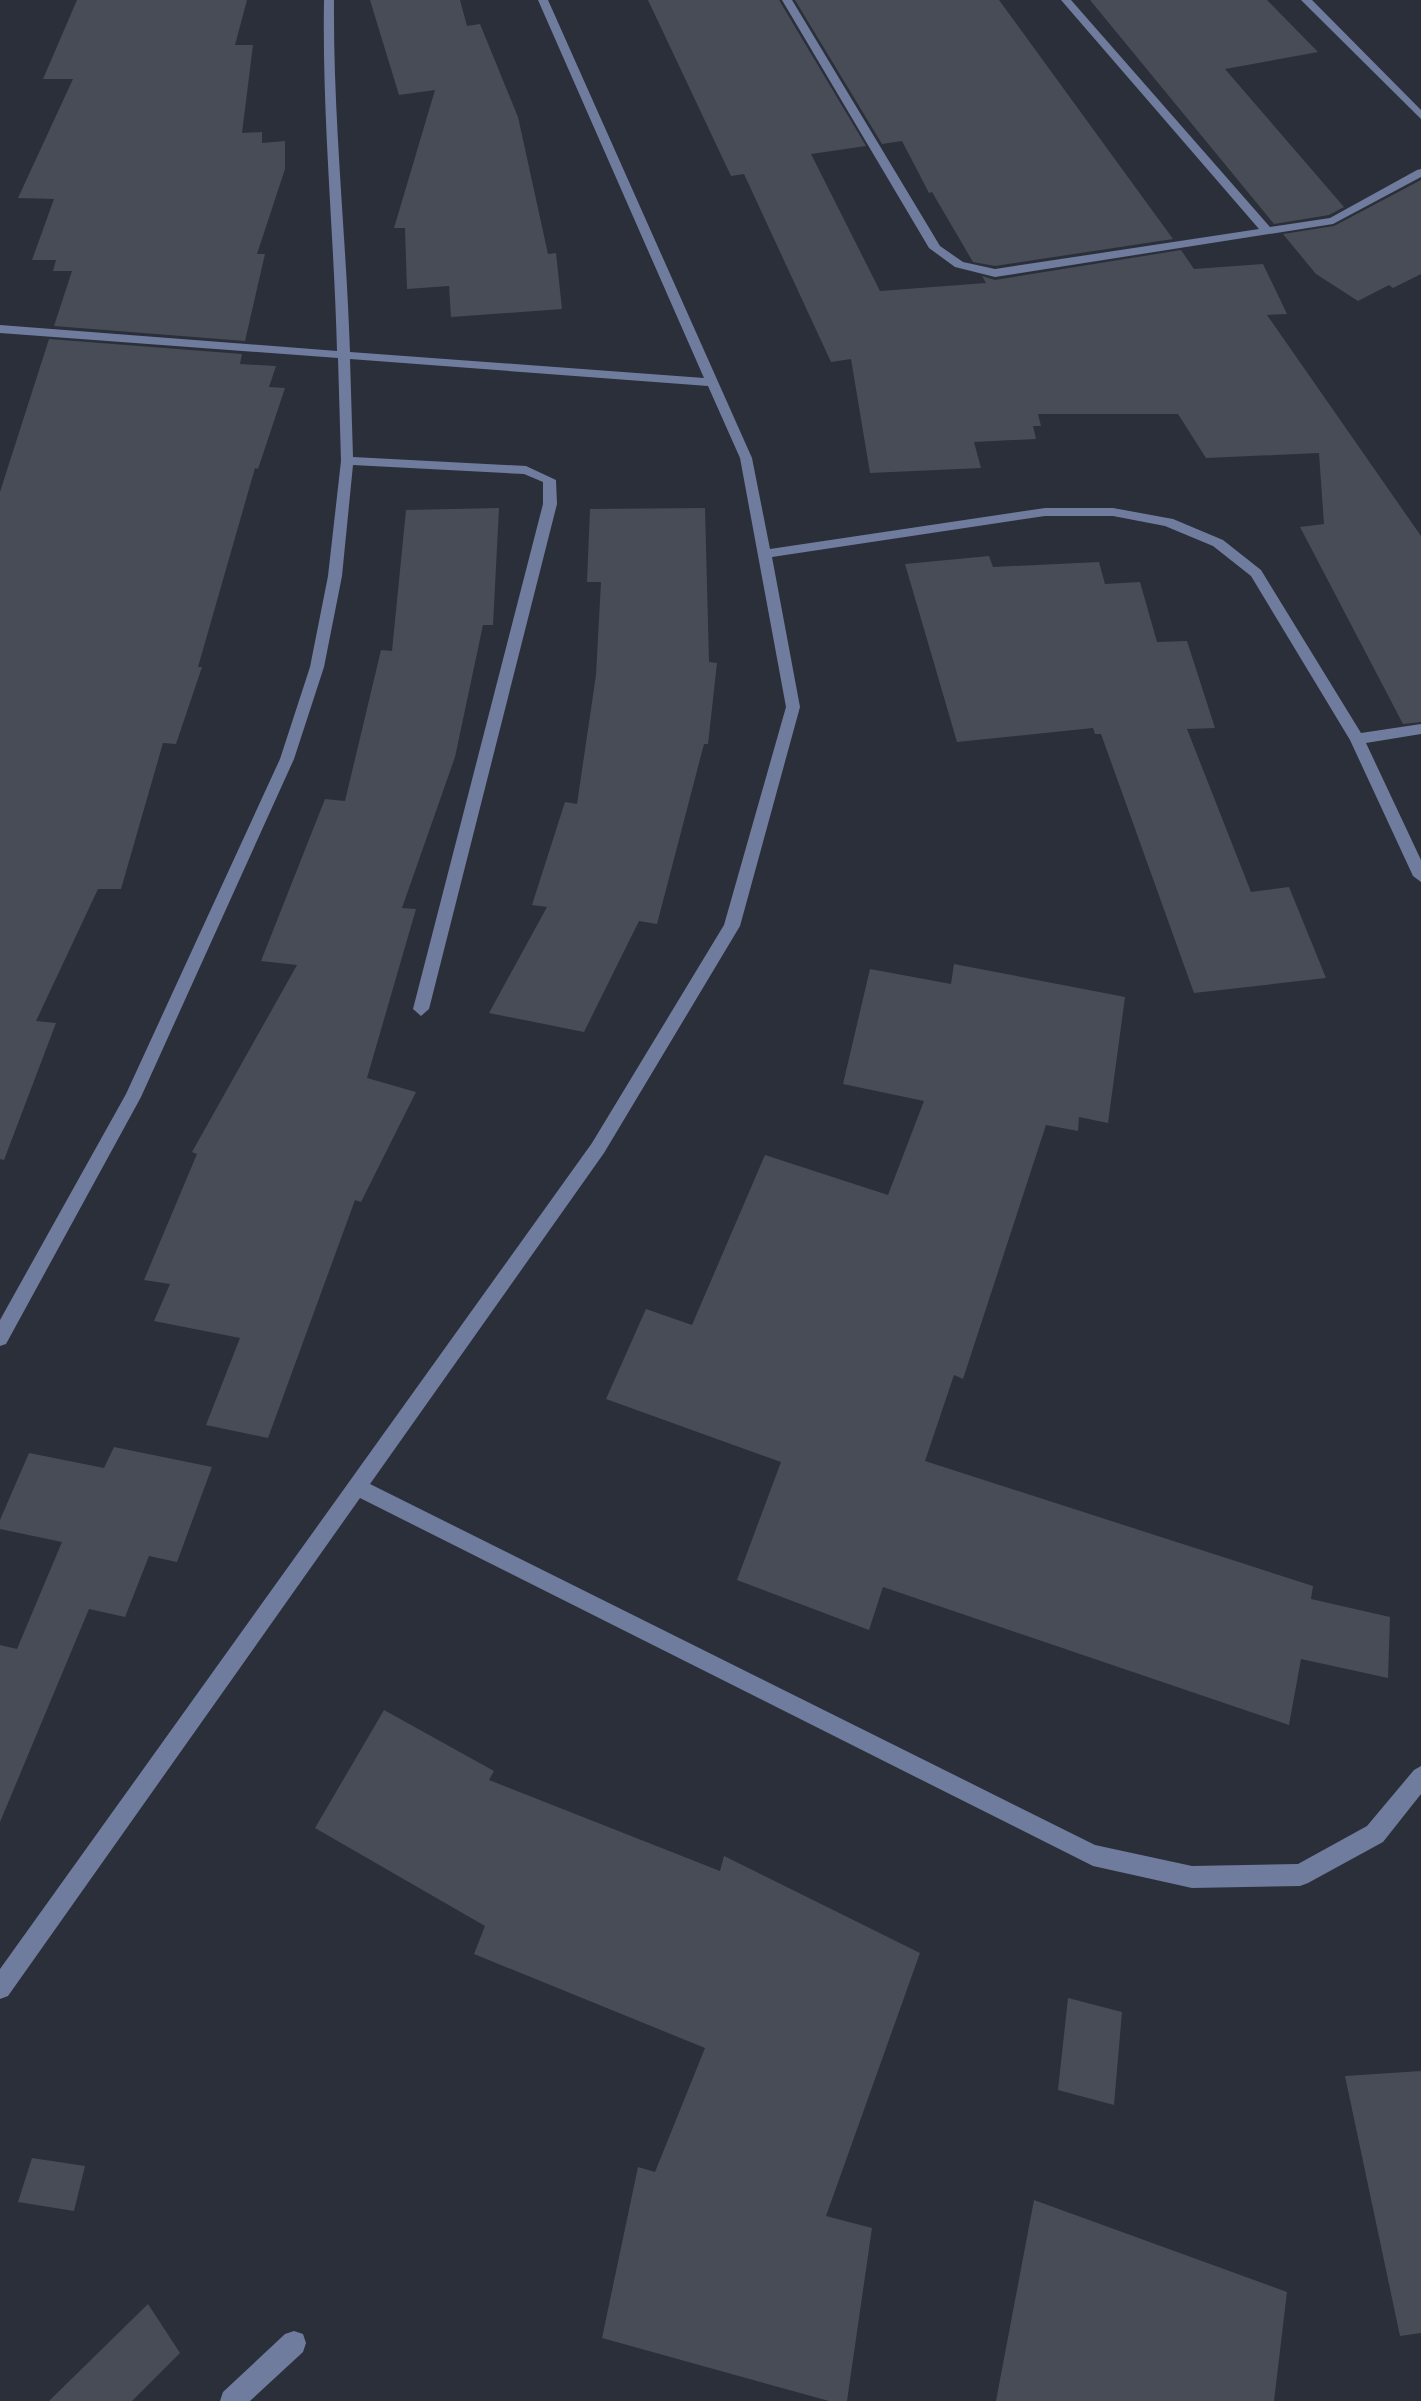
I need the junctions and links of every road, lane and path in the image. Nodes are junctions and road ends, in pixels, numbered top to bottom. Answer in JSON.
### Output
{"nodes":[{"id":1,"x":329,"y":0,"type":"edge"},
{"id":2,"x":543,"y":0,"type":"edge"},
{"id":3,"x":787,"y":0,"type":"edge"},
{"id":4,"x":1066,"y":0,"type":"edge"},
{"id":5,"x":1306,"y":0,"type":"edge"},
{"id":6,"x":1421,"y":116,"type":"edge"},
{"id":7,"x":1421,"y":172,"type":"edge"},
{"id":8,"x":1267,"y":231,"type":"junction"},
{"id":9,"x":0,"y":329,"type":"edge"},
{"id":10,"x":344,"y":355,"type":"junction"},
{"id":11,"x":714,"y":383,"type":"junction"},
{"id":12,"x":347,"y":461,"type":"junction"},
{"id":13,"x":764,"y":554,"type":"junction"},
{"id":14,"x":1421,"y":729,"type":"edge"},
{"id":15,"x":1357,"y":738,"type":"junction"},
{"id":16,"x":1421,"y":876,"type":"edge"},
{"id":17,"x":421,"y":1009,"type":"dead end"},
{"id":18,"x":0,"y":1338,"type":"edge"},
{"id":19,"x":357,"y":1486,"type":"junction"},
{"id":20,"x":1421,"y":1777,"type":"edge"},
{"id":21,"x":0,"y":1988,"type":"edge"},
{"id":22,"x":295,"y":2343,"type":"dead end"},
{"id":23,"x":232,"y":2401,"type":"edge"}],
"edges":[{"from":1,"to":10,"type":"street"},
{"from":2,"to":11,"type":"street"},
{"from":3,"to":8,"type":"street"},
{"from":4,"to":8,"type":"street"},
{"from":5,"to":6,"type":"street"},
{"from":7,"to":8,"type":"street"},
{"from":9,"to":10,"type":"street"},
{"from":10,"to":11,"type":"street"},
{"from":10,"to":12,"type":"street"},
{"from":11,"to":13,"type":"street"},
{"from":12,"to":17,"type":"street"},
{"from":12,"to":18,"type":"street"},
{"from":13,"to":15,"type":"street"},
{"from":13,"to":19,"type":"street"},
{"from":14,"to":15,"type":"street"},
{"from":15,"to":16,"type":"street"},
{"from":19,"to":20,"type":"street"},
{"from":19,"to":21,"type":"street"},
{"from":22,"to":23,"type":"street"}]}
